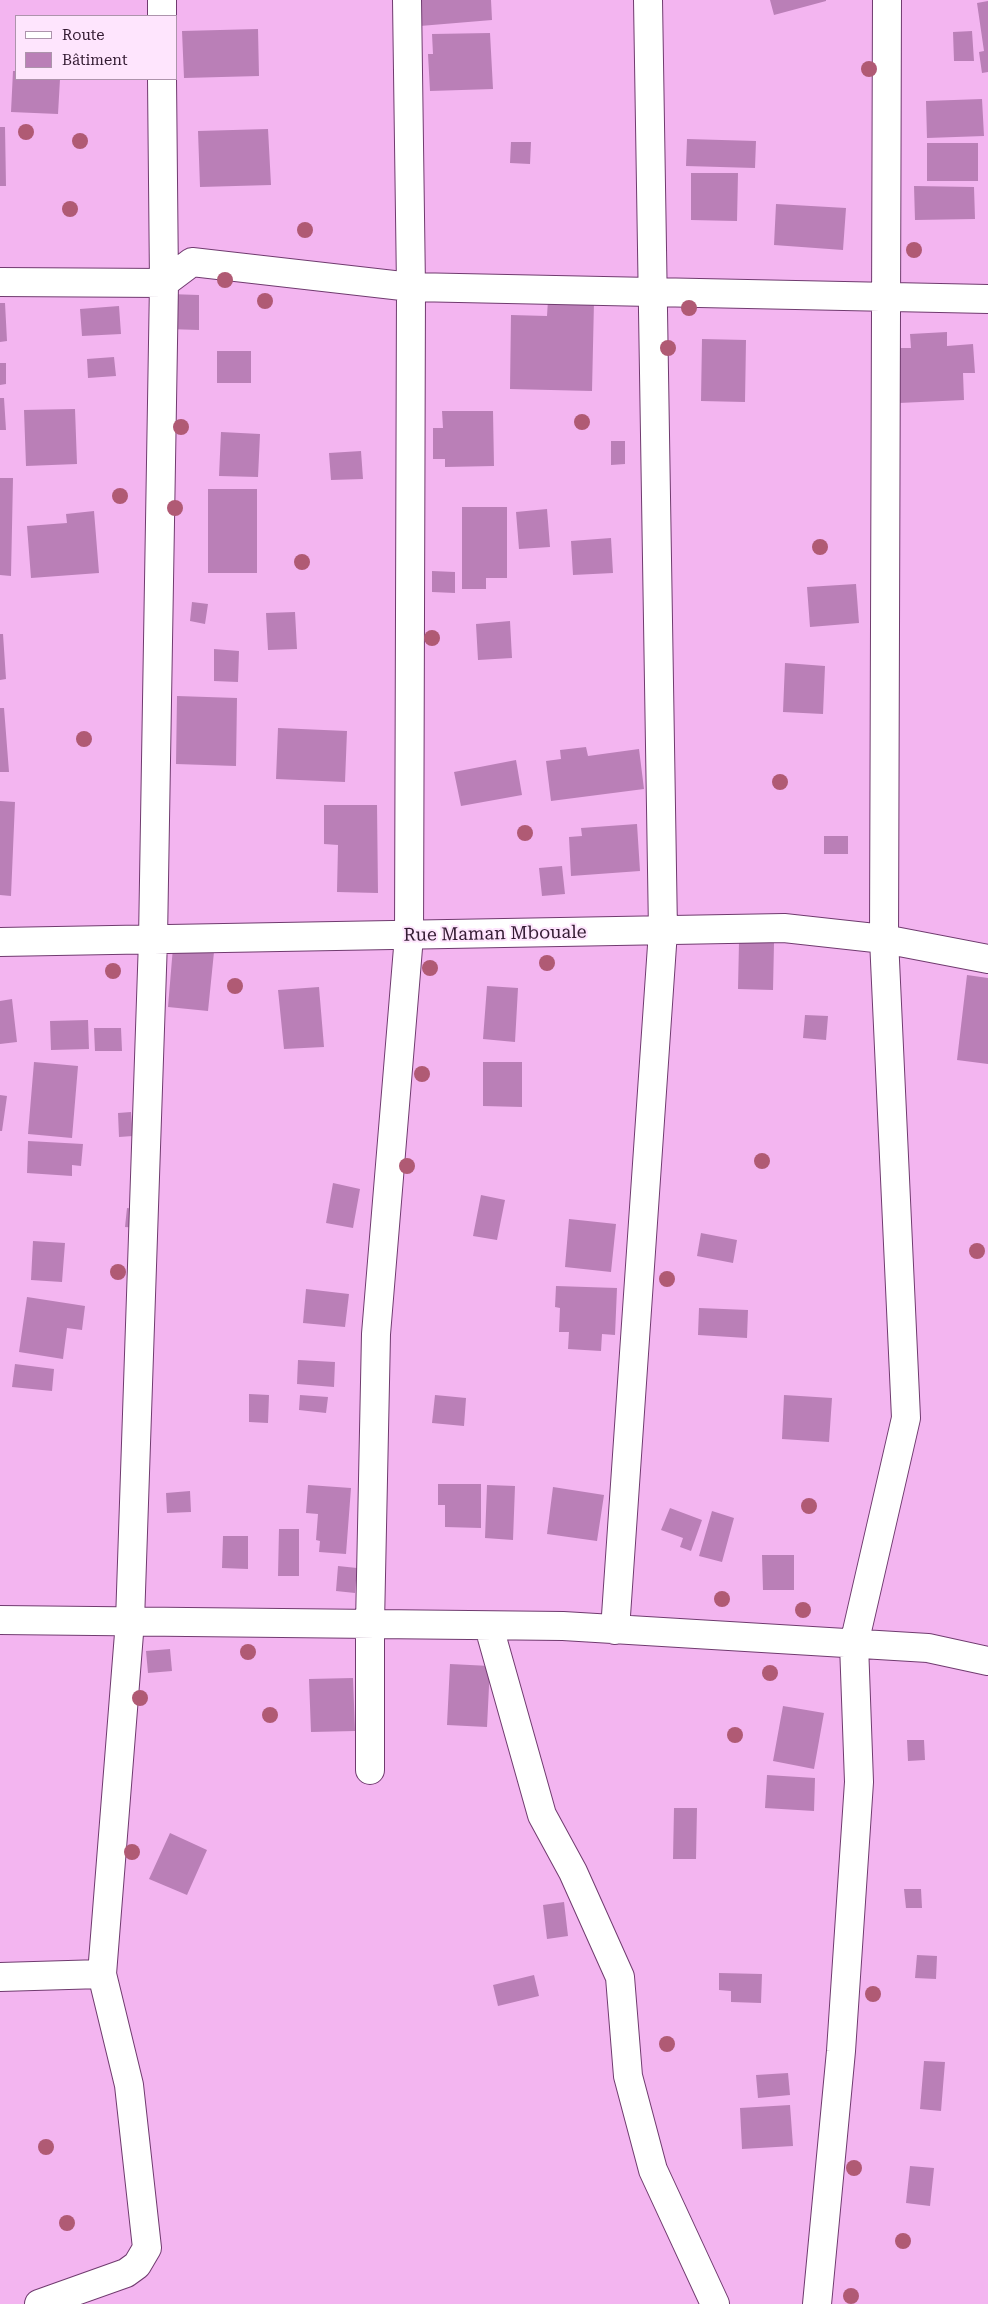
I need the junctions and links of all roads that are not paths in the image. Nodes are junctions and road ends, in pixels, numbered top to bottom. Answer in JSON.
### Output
{"nodes":[{"id":1,"x":162,"y":0,"type":"edge"},
{"id":2,"x":407,"y":0,"type":"edge"},
{"id":3,"x":648,"y":0,"type":"edge"},
{"id":4,"x":887,"y":0,"type":"edge"},
{"id":5,"x":162,"y":15,"type":"edge"},
{"id":6,"x":162,"y":80,"type":"edge"},
{"id":7,"x":0,"y":282,"type":"edge"},
{"id":8,"x":164,"y":283,"type":"junction"},
{"id":9,"x":411,"y":288,"type":"junction"},
{"id":10,"x":653,"y":293,"type":"junction"},
{"id":11,"x":885,"y":297,"type":"junction"},
{"id":12,"x":988,"y":299,"type":"edge"},
{"id":13,"x":663,"y":931,"type":"junction"},
{"id":14,"x":409,"y":936,"type":"junction"},
{"id":15,"x":884,"y":939,"type":"junction"},
{"id":16,"x":153,"y":940,"type":"junction"},
{"id":17,"x":0,"y":942,"type":"edge"},
{"id":18,"x":988,"y":959,"type":"edge"},
{"id":19,"x":0,"y":1620,"type":"edge"},
{"id":20,"x":130,"y":1621,"type":"junction"},
{"id":21,"x":370,"y":1624,"type":"junction"},
{"id":22,"x":489,"y":1627,"type":"junction"},
{"id":23,"x":615,"y":1630,"type":"junction"},
{"id":24,"x":854,"y":1644,"type":"junction"},
{"id":25,"x":988,"y":1661,"type":"edge"},
{"id":26,"x":370,"y":1770,"type":"dead end"},
{"id":27,"x":102,"y":1974,"type":"junction"},
{"id":28,"x":0,"y":1977,"type":"edge"},
{"id":29,"x":39,"y":2304,"type":"edge"},
{"id":30,"x":715,"y":2304,"type":"edge"},
{"id":31,"x":818,"y":2304,"type":"edge"}],
"edges":[{"from":1,"to":5,"type":"street"},
{"from":2,"to":9,"type":"street"},
{"from":3,"to":10,"type":"street"},
{"from":4,"to":11,"type":"street"},
{"from":6,"to":8,"type":"street"},
{"from":7,"to":8,"type":"street"},
{"from":8,"to":9,"type":"street"},
{"from":8,"to":16,"type":"street"},
{"from":9,"to":10,"type":"street"},
{"from":9,"to":14,"type":"street"},
{"from":10,"to":11,"type":"street"},
{"from":10,"to":13,"type":"street"},
{"from":11,"to":12,"type":"street"},
{"from":11,"to":15,"type":"street"},
{"from":13,"to":14,"type":"street","name":"Rue Maman Mbouale"},
{"from":13,"to":15,"type":"street","name":"Rue Maman Mbouale"},
{"from":13,"to":23,"type":"street"},
{"from":14,"to":16,"type":"street","name":"Rue Maman Mbouale"},
{"from":14,"to":21,"type":"street"},
{"from":15,"to":18,"type":"street","name":"Rue Maman Mbouale"},
{"from":15,"to":24,"type":"street"},
{"from":16,"to":17,"type":"street","name":"Rue Maman Mbouale"},
{"from":16,"to":20,"type":"street"},
{"from":19,"to":20,"type":"street"},
{"from":20,"to":21,"type":"street"},
{"from":20,"to":27,"type":"street"},
{"from":21,"to":22,"type":"street"},
{"from":21,"to":26,"type":"street"},
{"from":22,"to":23,"type":"street"},
{"from":22,"to":30,"type":"street"},
{"from":23,"to":24,"type":"street"},
{"from":24,"to":25,"type":"street"},
{"from":24,"to":31,"type":"street"},
{"from":27,"to":28,"type":"street"},
{"from":27,"to":29,"type":"street"}]}
